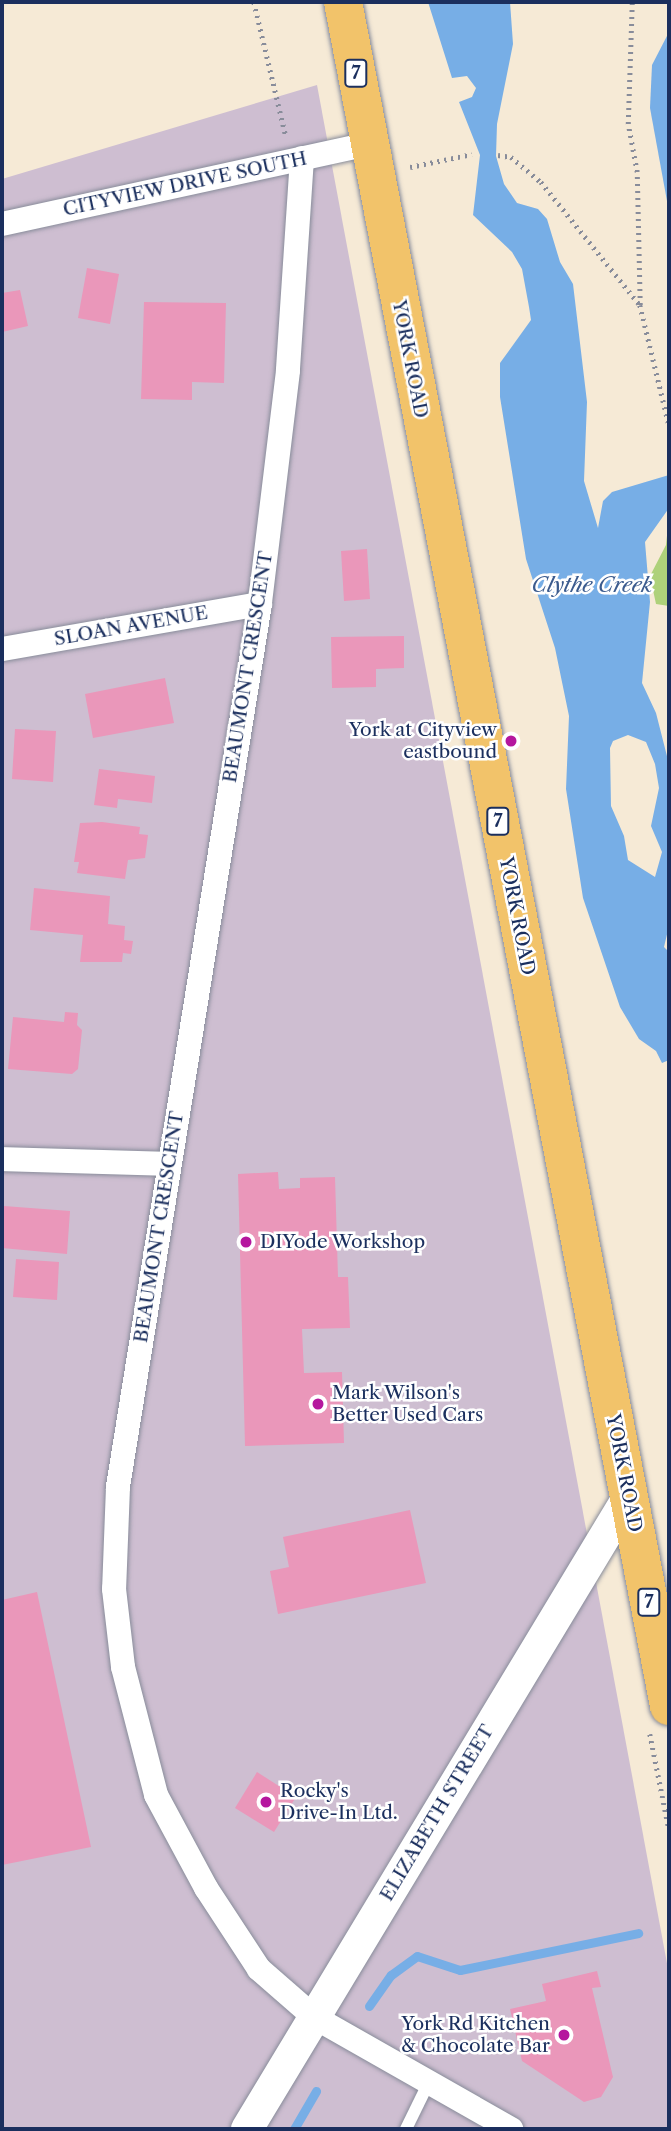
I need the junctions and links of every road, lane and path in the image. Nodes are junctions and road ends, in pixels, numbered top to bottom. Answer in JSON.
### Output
{"nodes":[{"id":1,"x":254,"y":2,"type":"edge"},
{"id":2,"x":343,"y":2,"type":"edge"},
{"id":3,"x":632,"y":2,"type":"edge"},
{"id":4,"x":472,"y":154,"type":"dead end"},
{"id":5,"x":498,"y":155,"type":"dead end"},
{"id":6,"x":298,"y":159,"type":"junction"},
{"id":7,"x":372,"y":160,"type":"junction"},
{"id":8,"x":2,"y":225,"type":"edge"},
{"id":9,"x":640,"y":306,"type":"junction"},
{"id":10,"x":669,"y":425,"type":"edge"},
{"id":11,"x":260,"y":604,"type":"junction"},
{"id":12,"x":2,"y":649,"type":"edge"},
{"id":13,"x":2,"y":1159,"type":"edge"},
{"id":14,"x":169,"y":1164,"type":"junction"},
{"id":15,"x":628,"y":1497,"type":"junction"},
{"id":16,"x":669,"y":1706,"type":"edge"},
{"id":17,"x":314,"y":2017,"type":"junction"},
{"id":18,"x":430,"y":2080,"type":"junction"},
{"id":19,"x":247,"y":2129,"type":"edge"},
{"id":20,"x":406,"y":2129,"type":"edge"},
{"id":21,"x":511,"y":2129,"type":"edge"}],
"edges":[{"from":1,"to":6,"type":"path"},
{"from":2,"to":7,"type":"main road","name":"YORK ROAD","number":"7"},
{"from":3,"to":9,"type":"path"},
{"from":4,"to":7,"type":"path"},
{"from":5,"to":9,"type":"path"},
{"from":6,"to":7,"type":"street","name":"CITYVIEW DRIVE SOUTH"},
{"from":6,"to":8,"type":"street","name":"CITYVIEW DRIVE SOUTH"},
{"from":6,"to":11,"type":"street","name":"BEAUMONT CRESCENT"},
{"from":7,"to":15,"type":"main road","name":"YORK ROAD","number":"7"},
{"from":9,"to":10,"type":"path"},
{"from":11,"to":12,"type":"street","name":"SLOAN AVENUE"},
{"from":11,"to":14,"type":"street","name":"BEAUMONT CRESCENT"},
{"from":13,"to":14,"type":"street"},
{"from":14,"to":17,"type":"street","name":"BEAUMONT CRESCENT"},
{"from":15,"to":16,"type":"main road","name":"YORK ROAD","number":"7"},
{"from":15,"to":17,"type":"street","name":"ELIZABETH STREET"},
{"from":17,"to":18,"type":"street","name":"BEAUMONT CRESCENT"},
{"from":17,"to":19,"type":"street","name":"ELIZABETH STREET"},
{"from":18,"to":20,"type":"lane"},
{"from":18,"to":21,"type":"street","name":"BEAUMONT CRESCENT"}]}
